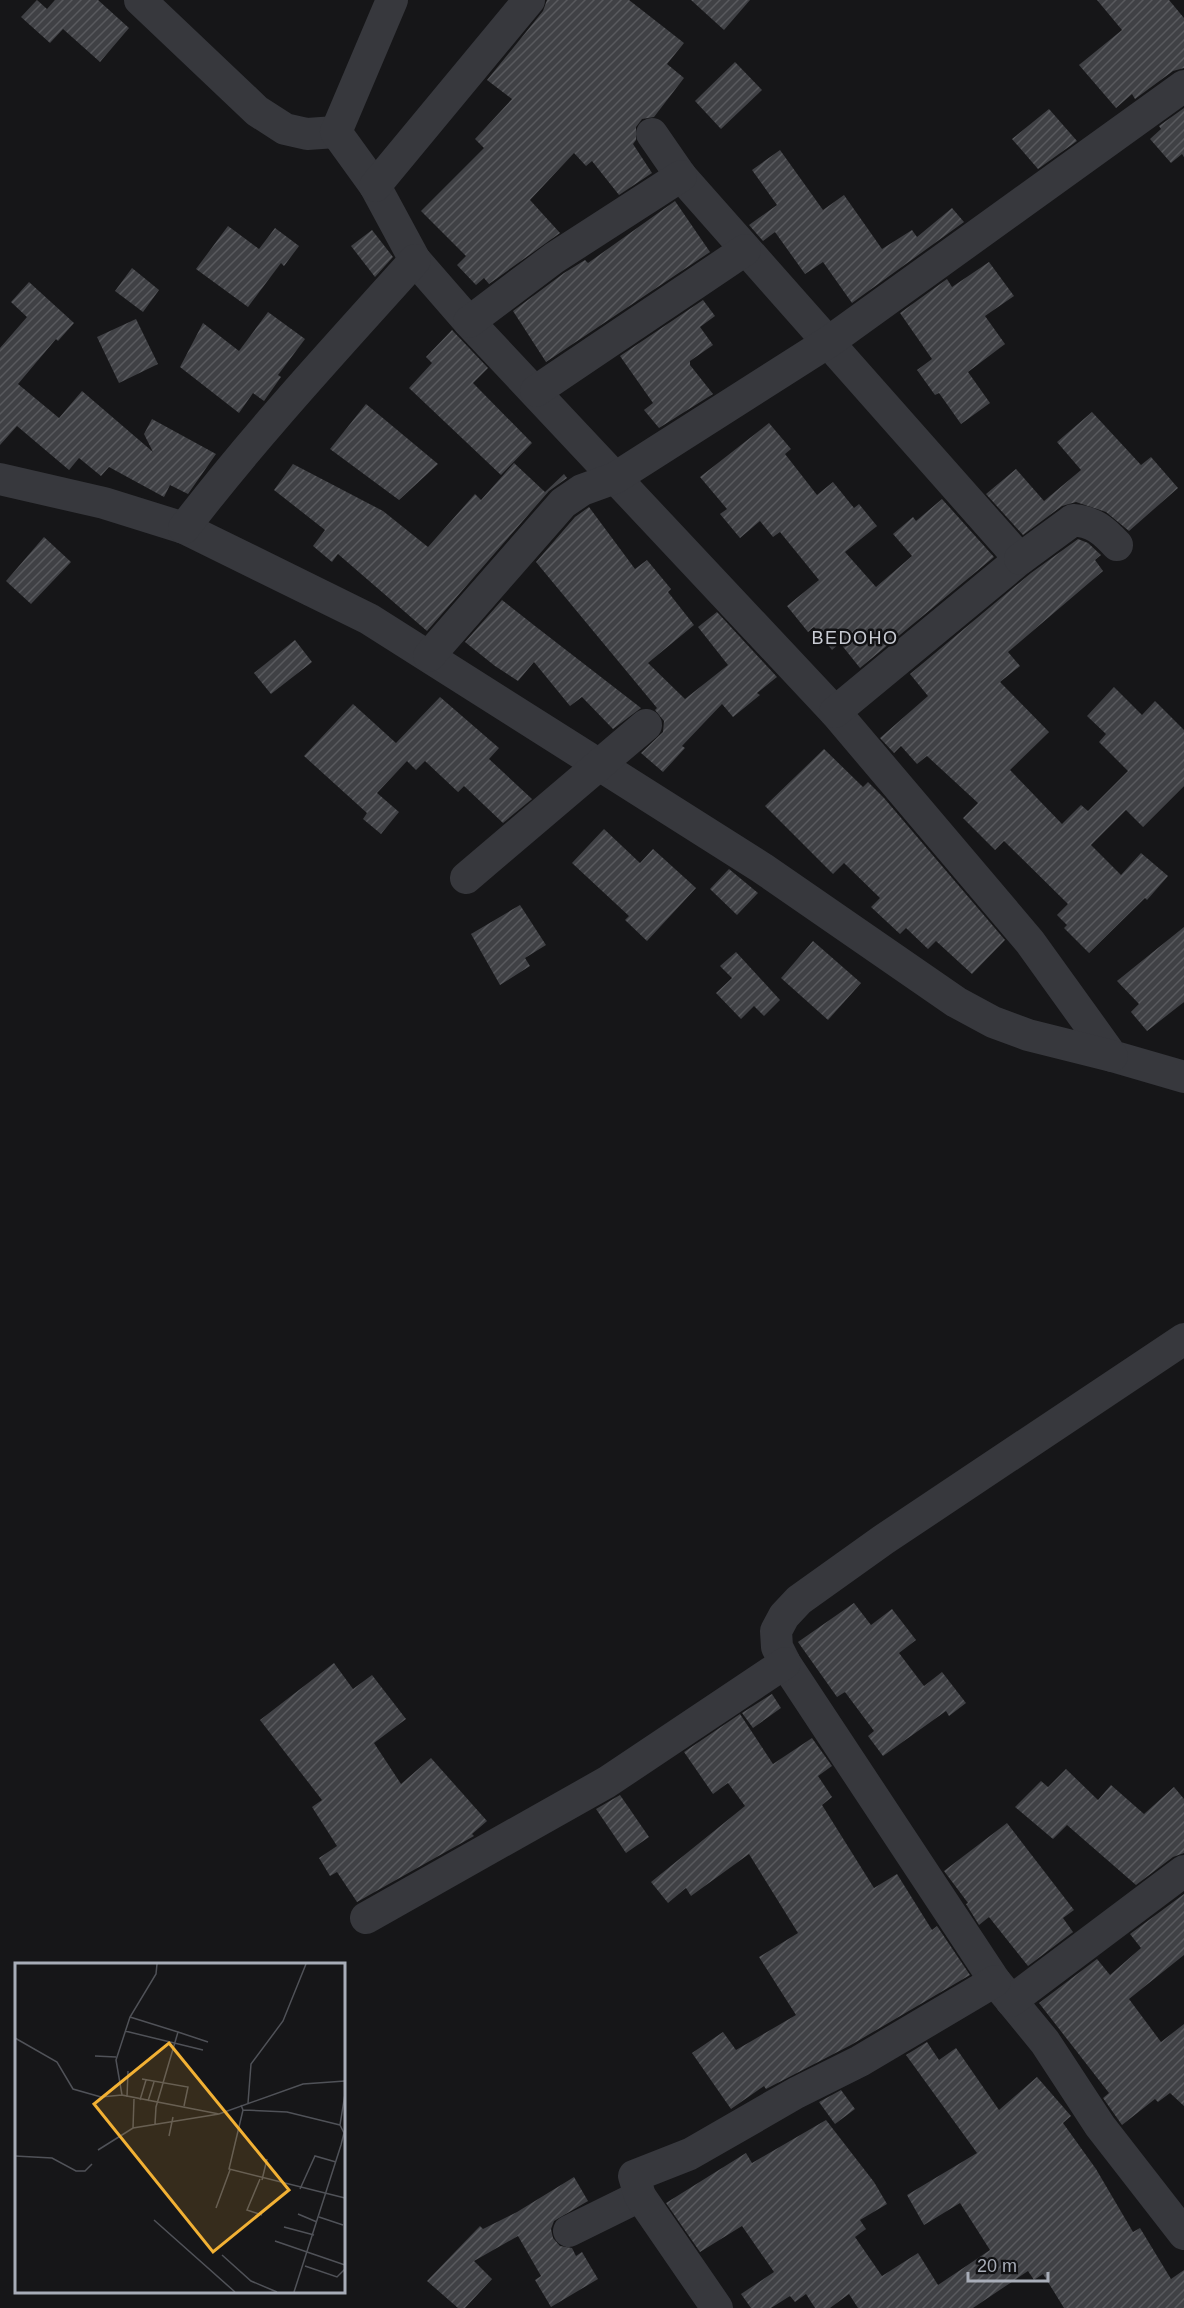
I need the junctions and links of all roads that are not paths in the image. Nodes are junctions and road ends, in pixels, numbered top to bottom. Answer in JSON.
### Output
{"nodes":[{"id":1,"x":140,"y":0,"type":"edge"},
{"id":2,"x":392,"y":0,"type":"edge"},
{"id":3,"x":529,"y":0,"type":"edge"},
{"id":4,"x":1184,"y":86,"type":"edge"},
{"id":5,"x":336,"y":132,"type":"junction"},
{"id":6,"x":651,"y":134,"type":"dead end"},
{"id":7,"x":681,"y":176,"type":"junction"},
{"id":8,"x":375,"y":186,"type":"junction"},
{"id":9,"x":745,"y":250,"type":"junction"},
{"id":10,"x":416,"y":260,"type":"junction"},
{"id":11,"x":469,"y":322,"type":"junction"},
{"id":12,"x":830,"y":341,"type":"junction"},
{"id":13,"x":536,"y":392,"type":"junction"},
{"id":14,"x":615,"y":478,"type":"junction"},
{"id":15,"x":0,"y":480,"type":"edge"},
{"id":16,"x":184,"y":528,"type":"junction"},
{"id":17,"x":1117,"y":545,"type":"dead end"},
{"id":18,"x":1020,"y":559,"type":"junction"},
{"id":19,"x":429,"y":656,"type":"junction"},
{"id":20,"x":836,"y":712,"type":"junction"},
{"id":21,"x":646,"y":725,"type":"dead end"},
{"id":22,"x":602,"y":765,"type":"junction"},
{"id":23,"x":466,"y":878,"type":"dead end"},
{"id":24,"x":1112,"y":1056,"type":"junction"},
{"id":25,"x":1184,"y":1077,"type":"edge"},
{"id":26,"x":1184,"y":1339,"type":"edge"},
{"id":27,"x":785,"y":1663,"type":"junction"},
{"id":28,"x":1184,"y":1871,"type":"edge"},
{"id":29,"x":366,"y":1918,"type":"dead end"},
{"id":30,"x":1003,"y":1991,"type":"junction"},
{"id":31,"x":640,"y":2196,"type":"junction"},
{"id":32,"x":569,"y":2231,"type":"dead end"},
{"id":33,"x":1184,"y":2234,"type":"edge"},
{"id":34,"x":717,"y":2308,"type":"edge"}],
"edges":[{"from":1,"to":5,"type":"street"},
{"from":2,"to":5,"type":"street"},
{"from":3,"to":8,"type":"street"},
{"from":4,"to":12,"type":"street"},
{"from":5,"to":8,"type":"street"},
{"from":6,"to":7,"type":"street"},
{"from":7,"to":9,"type":"street"},
{"from":7,"to":11,"type":"street"},
{"from":8,"to":10,"type":"street"},
{"from":9,"to":12,"type":"street"},
{"from":9,"to":13,"type":"street"},
{"from":10,"to":11,"type":"street"},
{"from":10,"to":16,"type":"street"},
{"from":11,"to":13,"type":"street"},
{"from":12,"to":14,"type":"street"},
{"from":12,"to":18,"type":"street"},
{"from":13,"to":14,"type":"street"},
{"from":14,"to":19,"type":"street"},
{"from":14,"to":20,"type":"street"},
{"from":15,"to":16,"type":"street"},
{"from":16,"to":19,"type":"street"},
{"from":17,"to":18,"type":"street"},
{"from":18,"to":20,"type":"street"},
{"from":19,"to":22,"type":"street"},
{"from":20,"to":24,"type":"street"},
{"from":21,"to":22,"type":"street"},
{"from":22,"to":23,"type":"street"},
{"from":22,"to":24,"type":"street"},
{"from":24,"to":25,"type":"street"},
{"from":26,"to":27,"type":"street"},
{"from":27,"to":29,"type":"street"},
{"from":27,"to":30,"type":"street"},
{"from":28,"to":30,"type":"street"},
{"from":30,"to":31,"type":"street"},
{"from":30,"to":33,"type":"street"},
{"from":31,"to":32,"type":"street"},
{"from":31,"to":34,"type":"street"}]}
